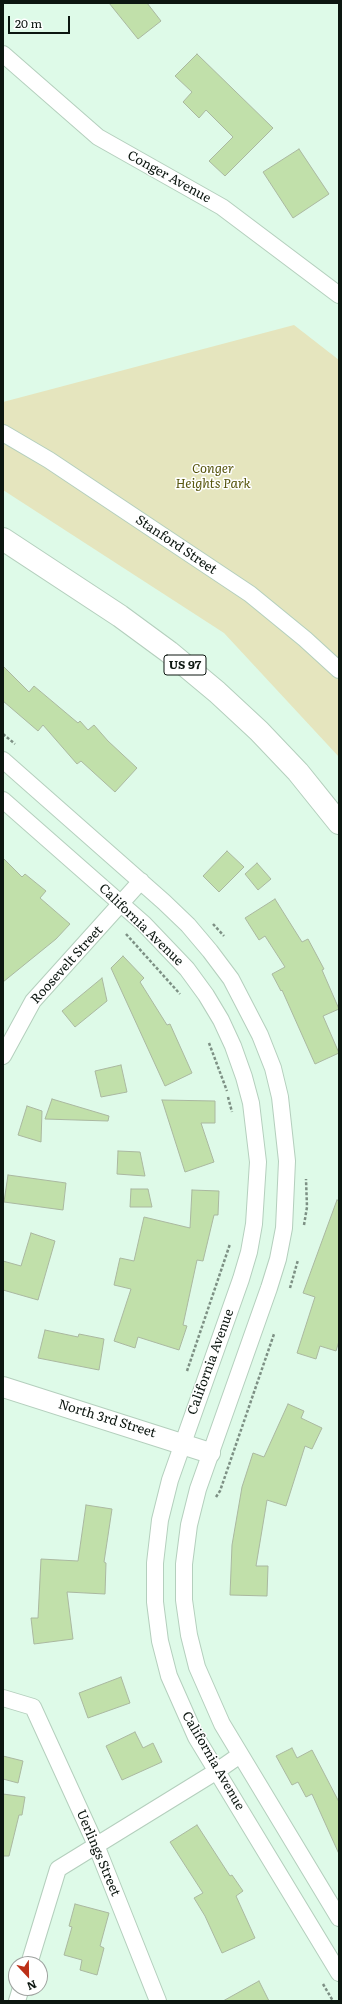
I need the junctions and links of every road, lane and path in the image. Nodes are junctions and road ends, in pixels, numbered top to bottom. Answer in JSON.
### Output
{"nodes":[{"id":1,"x":3,"y":54,"type":"edge"},
{"id":2,"x":339,"y":295,"type":"edge"},
{"id":3,"x":3,"y":433,"type":"edge"},
{"id":4,"x":3,"y":539,"type":"edge"},
{"id":5,"x":339,"y":670,"type":"edge"},
{"id":6,"x":3,"y":760,"type":"edge"},
{"id":7,"x":3,"y":800,"type":"edge"},
{"id":8,"x":339,"y":823,"type":"edge"},
{"id":9,"x":141,"y":882,"type":"junction"},
{"id":10,"x":122,"y":904,"type":"junction"},
{"id":11,"x":3,"y":1056,"type":"edge"},
{"id":12,"x":3,"y":1387,"type":"edge"},
{"id":13,"x":182,"y":1443,"type":"junction"},
{"id":14,"x":210,"y":1452,"type":"junction"},
{"id":15,"x":3,"y":1698,"type":"edge"},
{"id":16,"x":240,"y":1755,"type":"junction"},
{"id":17,"x":216,"y":1771,"type":"junction"},
{"id":18,"x":96,"y":1845,"type":"junction"},
{"id":19,"x":339,"y":1918,"type":"edge"},
{"id":20,"x":31,"y":1956,"type":"edge"},
{"id":21,"x":339,"y":1973,"type":"edge"},
{"id":22,"x":158,"y":2001,"type":"edge"}],
"edges":[{"from":1,"to":2,"type":"street","name":"Conger Avenue"},
{"from":3,"to":5,"type":"street","name":"Stanford Street"},
{"from":4,"to":8,"type":"highway","number":"US 97"},
{"from":6,"to":9,"type":"street","name":"California Avenue"},
{"from":7,"to":10,"type":"street","name":"California Avenue"},
{"from":9,"to":10,"type":"street","name":"Roosevelt Street"},
{"from":9,"to":14,"type":"street","name":"California Avenue"},
{"from":10,"to":11,"type":"street","name":"Roosevelt Street"},
{"from":10,"to":13,"type":"street","name":"California Avenue"},
{"from":12,"to":13,"type":"street","name":"North 3rd Street"},
{"from":13,"to":14,"type":"street","name":"North 3rd Street"},
{"from":13,"to":17,"type":"street","name":"California Avenue"},
{"from":14,"to":16,"type":"street","name":"California Avenue"},
{"from":15,"to":18,"type":"street","name":"Uerlings Street"},
{"from":16,"to":17,"type":"street"},
{"from":16,"to":19,"type":"street","name":"California Avenue"},
{"from":17,"to":18,"type":"street"},
{"from":17,"to":21,"type":"street","name":"California Avenue"},
{"from":18,"to":20,"type":"street"},
{"from":18,"to":22,"type":"street","name":"Uerlings Street"}]}
